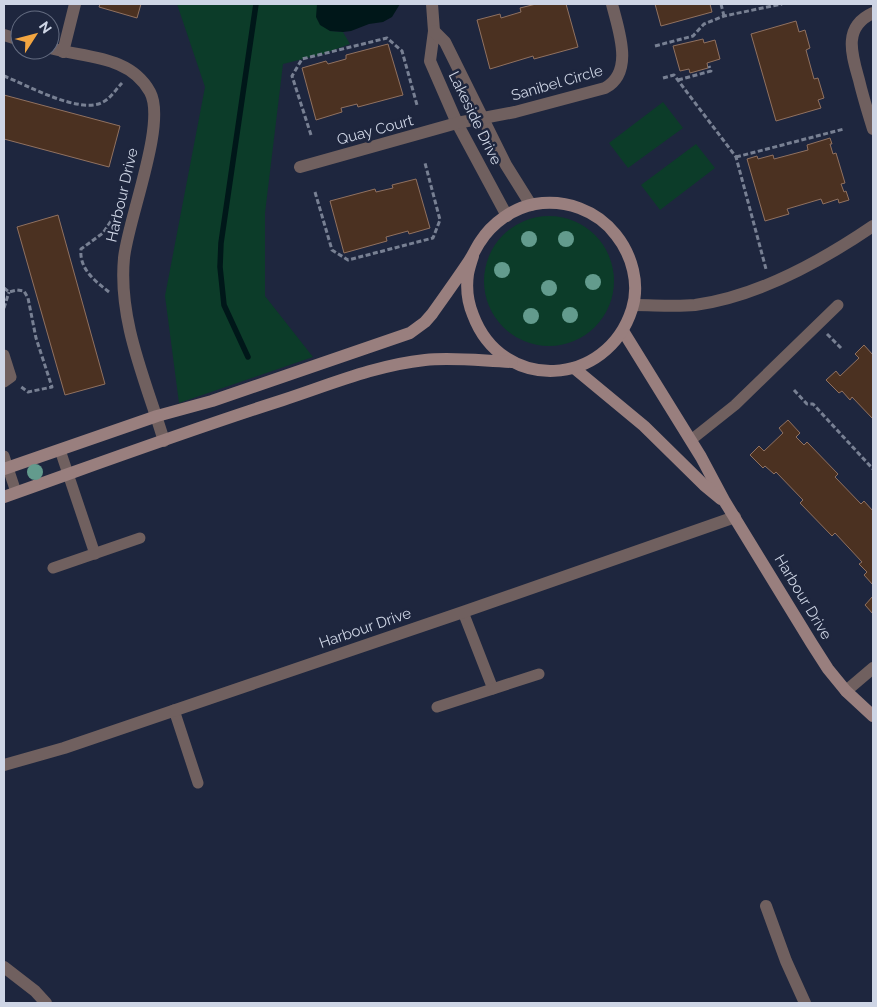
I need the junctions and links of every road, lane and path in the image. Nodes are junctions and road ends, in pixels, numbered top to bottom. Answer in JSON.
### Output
{"nodes":[{"id":1,"x":75,"y":4,"type":"edge"},
{"id":2,"x":432,"y":4,"type":"edge"},
{"id":3,"x":612,"y":4,"type":"edge"},
{"id":4,"x":721,"y":4,"type":"edge"},
{"id":5,"x":782,"y":4,"type":"edge"},
{"id":6,"x":873,"y":14,"type":"edge"},
{"id":7,"x":724,"y":16,"type":"junction"},
{"id":8,"x":434,"y":31,"type":"junction"},
{"id":9,"x":655,"y":46,"type":"dead end"},
{"id":10,"x":60,"y":51,"type":"edge"},
{"id":11,"x":63,"y":52,"type":"junction"},
{"id":12,"x":709,"y":66,"type":"dead end"},
{"id":13,"x":132,"y":71,"type":"junction"},
{"id":14,"x":4,"y":76,"type":"edge"},
{"id":15,"x":663,"y":78,"type":"dead end"},
{"id":16,"x":678,"y":80,"type":"junction"},
{"id":17,"x":417,"y":105,"type":"dead end"},
{"id":18,"x":482,"y":119,"type":"junction"},
{"id":19,"x":457,"y":123,"type":"junction"},
{"id":20,"x":844,"y":129,"type":"dead end"},
{"id":21,"x":873,"y":129,"type":"edge"},
{"id":22,"x":311,"y":135,"type":"dead end"},
{"id":23,"x":736,"y":157,"type":"junction"},
{"id":24,"x":425,"y":163,"type":"dead end"},
{"id":25,"x":300,"y":167,"type":"dead end"},
{"id":26,"x":315,"y":192,"type":"dead end"},
{"id":27,"x":531,"y":206,"type":"junction"},
{"id":28,"x":135,"y":208,"type":"junction"},
{"id":29,"x":507,"y":216,"type":"junction"},
{"id":30,"x":873,"y":226,"type":"edge"},
{"id":31,"x":473,"y":256,"type":"junction"},
{"id":32,"x":768,"y":284,"type":"junction"},
{"id":33,"x":4,"y":288,"type":"edge"},
{"id":34,"x":9,"y":292,"type":"junction"},
{"id":35,"x":124,"y":297,"type":"junction"},
{"id":36,"x":634,"y":305,"type":"junction"},
{"id":37,"x":838,"y":305,"type":"dead end"},
{"id":38,"x":4,"y":308,"type":"edge"},
{"id":39,"x":623,"y":331,"type":"junction"},
{"id":40,"x":351,"y":354,"type":"junction"},
{"id":41,"x":4,"y":355,"type":"edge"},
{"id":42,"x":512,"y":362,"type":"junction"},
{"id":43,"x":574,"y":368,"type":"junction"},
{"id":44,"x":359,"y":375,"type":"junction"},
{"id":45,"x":6,"y":380,"type":"edge"},
{"id":46,"x":794,"y":390,"type":"dead end"},
{"id":47,"x":157,"y":416,"type":"junction"},
{"id":48,"x":691,"y":440,"type":"junction"},
{"id":49,"x":164,"y":441,"type":"junction"},
{"id":50,"x":60,"y":450,"type":"junction"},
{"id":51,"x":5,"y":464,"type":"edge"},
{"id":52,"x":873,"y":469,"type":"edge"},
{"id":53,"x":68,"y":474,"type":"junction"},
{"id":54,"x":10,"y":494,"type":"edge"},
{"id":55,"x":725,"y":502,"type":"junction"},
{"id":56,"x":735,"y":517,"type":"junction"},
{"id":57,"x":140,"y":538,"type":"dead end"},
{"id":58,"x":95,"y":554,"type":"junction"},
{"id":59,"x":53,"y":568,"type":"dead end"},
{"id":60,"x":464,"y":612,"type":"junction"},
{"id":61,"x":873,"y":668,"type":"edge"},
{"id":62,"x":539,"y":674,"type":"dead end"},
{"id":63,"x":493,"y":689,"type":"junction"},
{"id":64,"x":846,"y":691,"type":"junction"},
{"id":65,"x":437,"y":707,"type":"dead end"},
{"id":66,"x":174,"y":710,"type":"junction"},
{"id":67,"x":873,"y":716,"type":"edge"},
{"id":68,"x":4,"y":765,"type":"edge"},
{"id":69,"x":198,"y":783,"type":"dead end"},
{"id":70,"x":766,"y":906,"type":"dead end"},
{"id":71,"x":4,"y":966,"type":"edge"},
{"id":72,"x":46,"y":1003,"type":"edge"},
{"id":73,"x":805,"y":1003,"type":"edge"}],
"edges":[{"from":1,"to":11,"type":"street"},
{"from":2,"to":8,"type":"street","name":"Lakeside Drive"},
{"from":3,"to":18,"type":"street","name":"Sanibel Circle"},
{"from":4,"to":7,"type":"path"},
{"from":5,"to":7,"type":"path"},
{"from":6,"to":21,"type":"street"},
{"from":7,"to":9,"type":"path"},
{"from":8,"to":18,"type":"street","name":"Lakeside Drive"},
{"from":8,"to":19,"type":"street","name":"Lakeside Drive"},
{"from":10,"to":11,"type":"street","name":"Harbour Drive"},
{"from":11,"to":13,"type":"street","name":"Harbour Drive"},
{"from":12,"to":16,"type":"path"},
{"from":13,"to":14,"type":"path"},
{"from":13,"to":28,"type":"street","name":"Harbour Drive"},
{"from":15,"to":16,"type":"path"},
{"from":16,"to":23,"type":"path"},
{"from":17,"to":22,"type":"path"},
{"from":18,"to":19,"type":"street","name":"Sanibel Circle"},
{"from":18,"to":27,"type":"street","name":"Lakeside Drive"},
{"from":19,"to":25,"type":"street","name":"Quay Court"},
{"from":19,"to":29,"type":"street","name":"Lakeside Drive"},
{"from":20,"to":23,"type":"path"},
{"from":23,"to":32,"type":"path"},
{"from":24,"to":26,"type":"path"},
{"from":27,"to":29,"type":"street"},
{"from":27,"to":36,"type":"street"},
{"from":28,"to":35,"type":"street","name":"Harbour Drive"},
{"from":28,"to":35,"type":"path"},
{"from":29,"to":31,"type":"street"},
{"from":30,"to":32,"type":"street"},
{"from":31,"to":40,"type":"street"},
{"from":31,"to":42,"type":"street"},
{"from":32,"to":36,"type":"street"},
{"from":33,"to":34,"type":"path"},
{"from":34,"to":38,"type":"path"},
{"from":34,"to":45,"type":"path"},
{"from":35,"to":47,"type":"street","name":"Harbour Drive"},
{"from":36,"to":39,"type":"street"},
{"from":37,"to":48,"type":"lane"},
{"from":39,"to":43,"type":"street"},
{"from":39,"to":48,"type":"street","name":"Harbour Drive"},
{"from":40,"to":44,"type":"street"},
{"from":40,"to":47,"type":"street"},
{"from":41,"to":45,"type":"lane"},
{"from":42,"to":43,"type":"street"},
{"from":42,"to":44,"type":"street"},
{"from":43,"to":55,"type":"street","name":"Harbour Drive"},
{"from":44,"to":49,"type":"street"},
{"from":46,"to":52,"type":"path"},
{"from":47,"to":49,"type":"street","name":"Harbour Drive"},
{"from":47,"to":50,"type":"street"},
{"from":48,"to":55,"type":"street","name":"Harbour Drive"},
{"from":49,"to":53,"type":"street"},
{"from":50,"to":51,"type":"street"},
{"from":50,"to":53,"type":"lane"},
{"from":51,"to":54,"type":"lane"},
{"from":53,"to":54,"type":"street"},
{"from":53,"to":58,"type":"lane"},
{"from":55,"to":56,"type":"street","name":"Harbour Drive"},
{"from":56,"to":60,"type":"street","name":"Harbour Drive"},
{"from":56,"to":64,"type":"street","name":"Harbour Drive"},
{"from":57,"to":58,"type":"lane"},
{"from":58,"to":59,"type":"lane"},
{"from":60,"to":63,"type":"lane"},
{"from":60,"to":66,"type":"street","name":"Harbour Drive"},
{"from":61,"to":64,"type":"street"},
{"from":62,"to":63,"type":"lane"},
{"from":63,"to":65,"type":"lane"},
{"from":64,"to":67,"type":"street","name":"Harbour Drive"},
{"from":66,"to":68,"type":"street","name":"Harbour Drive"},
{"from":66,"to":69,"type":"lane"},
{"from":70,"to":73,"type":"street"},
{"from":71,"to":72,"type":"street"}]}
